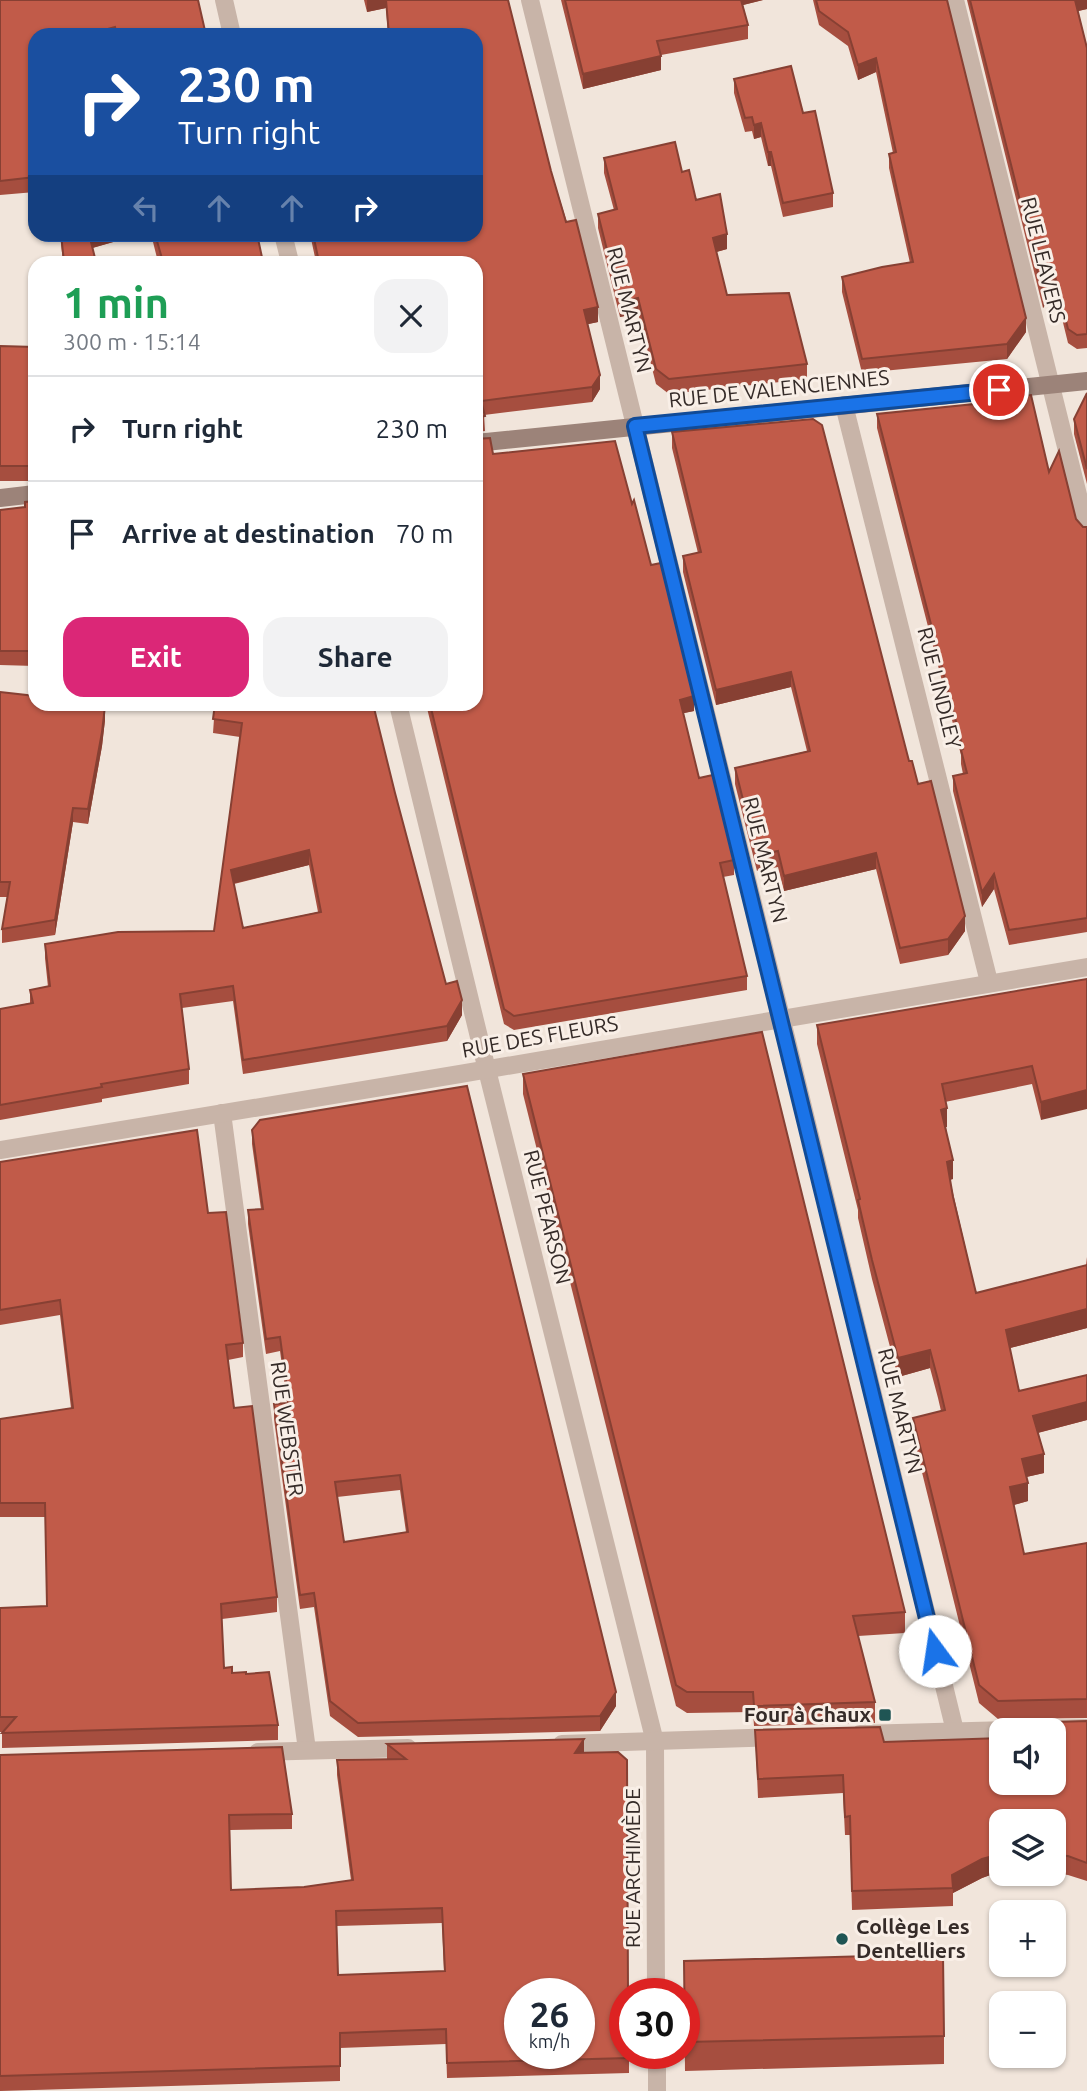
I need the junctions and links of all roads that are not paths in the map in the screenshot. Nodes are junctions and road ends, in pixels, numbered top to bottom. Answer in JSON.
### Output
{"nodes":[{"id":1,"x":223,"y":0,"type":"edge"},
{"id":2,"x":530,"y":0,"type":"edge"},
{"id":3,"x":954,"y":0,"type":"edge"},
{"id":4,"x":230,"y":28,"type":"edge"},
{"id":5,"x":1087,"y":381,"type":"edge"},
{"id":6,"x":1051,"y":385,"type":"junction"},
{"id":7,"x":844,"y":405,"type":"junction"},
{"id":8,"x":635,"y":426,"type":"junction"},
{"id":9,"x":483,"y":442,"type":"edge"},
{"id":10,"x":28,"y":495,"type":"edge"},
{"id":11,"x":0,"y":498,"type":"edge"},
{"id":12,"x":1087,"y":531,"type":"edge"},
{"id":13,"x":400,"y":711,"type":"edge"},
{"id":14,"x":1087,"y":967,"type":"edge"},
{"id":15,"x":989,"y":982,"type":"junction"},
{"id":16,"x":781,"y":1019,"type":"junction"},
{"id":17,"x":487,"y":1069,"type":"junction"},
{"id":18,"x":222,"y":1113,"type":"junction"},
{"id":19,"x":0,"y":1150,"type":"edge"},
{"id":20,"x":1087,"y":1728,"type":"edge"},
{"id":21,"x":955,"y":1731,"type":"junction"},
{"id":22,"x":838,"y":1735,"type":"edge"},
{"id":23,"x":797,"y":1737,"type":"edge"},
{"id":24,"x":655,"y":1742,"type":"junction"},
{"id":25,"x":541,"y":1745,"type":"edge"},
{"id":26,"x":431,"y":1747,"type":"edge"},
{"id":27,"x":307,"y":1750,"type":"junction"},
{"id":28,"x":237,"y":1752,"type":"edge"},
{"id":29,"x":656,"y":1978,"type":"edge"},
{"id":30,"x":657,"y":2069,"type":"edge"},
{"id":31,"x":657,"y":2091,"type":"edge"}],
"edges":[{"from":1,"to":4,"type":"street"},
{"from":2,"to":8,"type":"street","name":"RUE MARTYN"},
{"from":3,"to":6,"type":"street","name":"RUE LEAVERS"},
{"from":5,"to":6,"type":"main road","name":"RUE DE VALENCIENNES"},
{"from":6,"to":7,"type":"main road","name":"RUE DE VALENCIENNES"},
{"from":6,"to":12,"type":"street","name":"RUE LEAVERS"},
{"from":7,"to":8,"type":"main road","name":"RUE DE VALENCIENNES"},
{"from":7,"to":15,"type":"street","name":"RUE LINDLEY"},
{"from":8,"to":9,"type":"main road","name":"RUE DE VALENCIENNES"},
{"from":8,"to":16,"type":"street","name":"RUE MARTYN"},
{"from":10,"to":11,"type":"main road"},
{"from":13,"to":17,"type":"street","name":"RUE PEARSON"},
{"from":14,"to":15,"type":"street","name":"RUE DES FLEURS"},
{"from":15,"to":16,"type":"street","name":"RUE DES FLEURS"},
{"from":16,"to":17,"type":"street","name":"RUE DES FLEURS"},
{"from":16,"to":21,"type":"street","name":"RUE MARTYN"},
{"from":17,"to":18,"type":"street","name":"RUE DES FLEURS"},
{"from":17,"to":24,"type":"street","name":"RUE PEARSON"},
{"from":18,"to":19,"type":"street","name":"RUE DES FLEURS"},
{"from":18,"to":27,"type":"street","name":"RUE WEBSTER"},
{"from":20,"to":21,"type":"street"},
{"from":21,"to":22,"type":"street"},
{"from":23,"to":24,"type":"street"},
{"from":24,"to":25,"type":"street"},
{"from":24,"to":29,"type":"street","name":"RUE ARCHIMÈDE"},
{"from":26,"to":27,"type":"street"},
{"from":27,"to":28,"type":"street"},
{"from":30,"to":31,"type":"street"}]}
